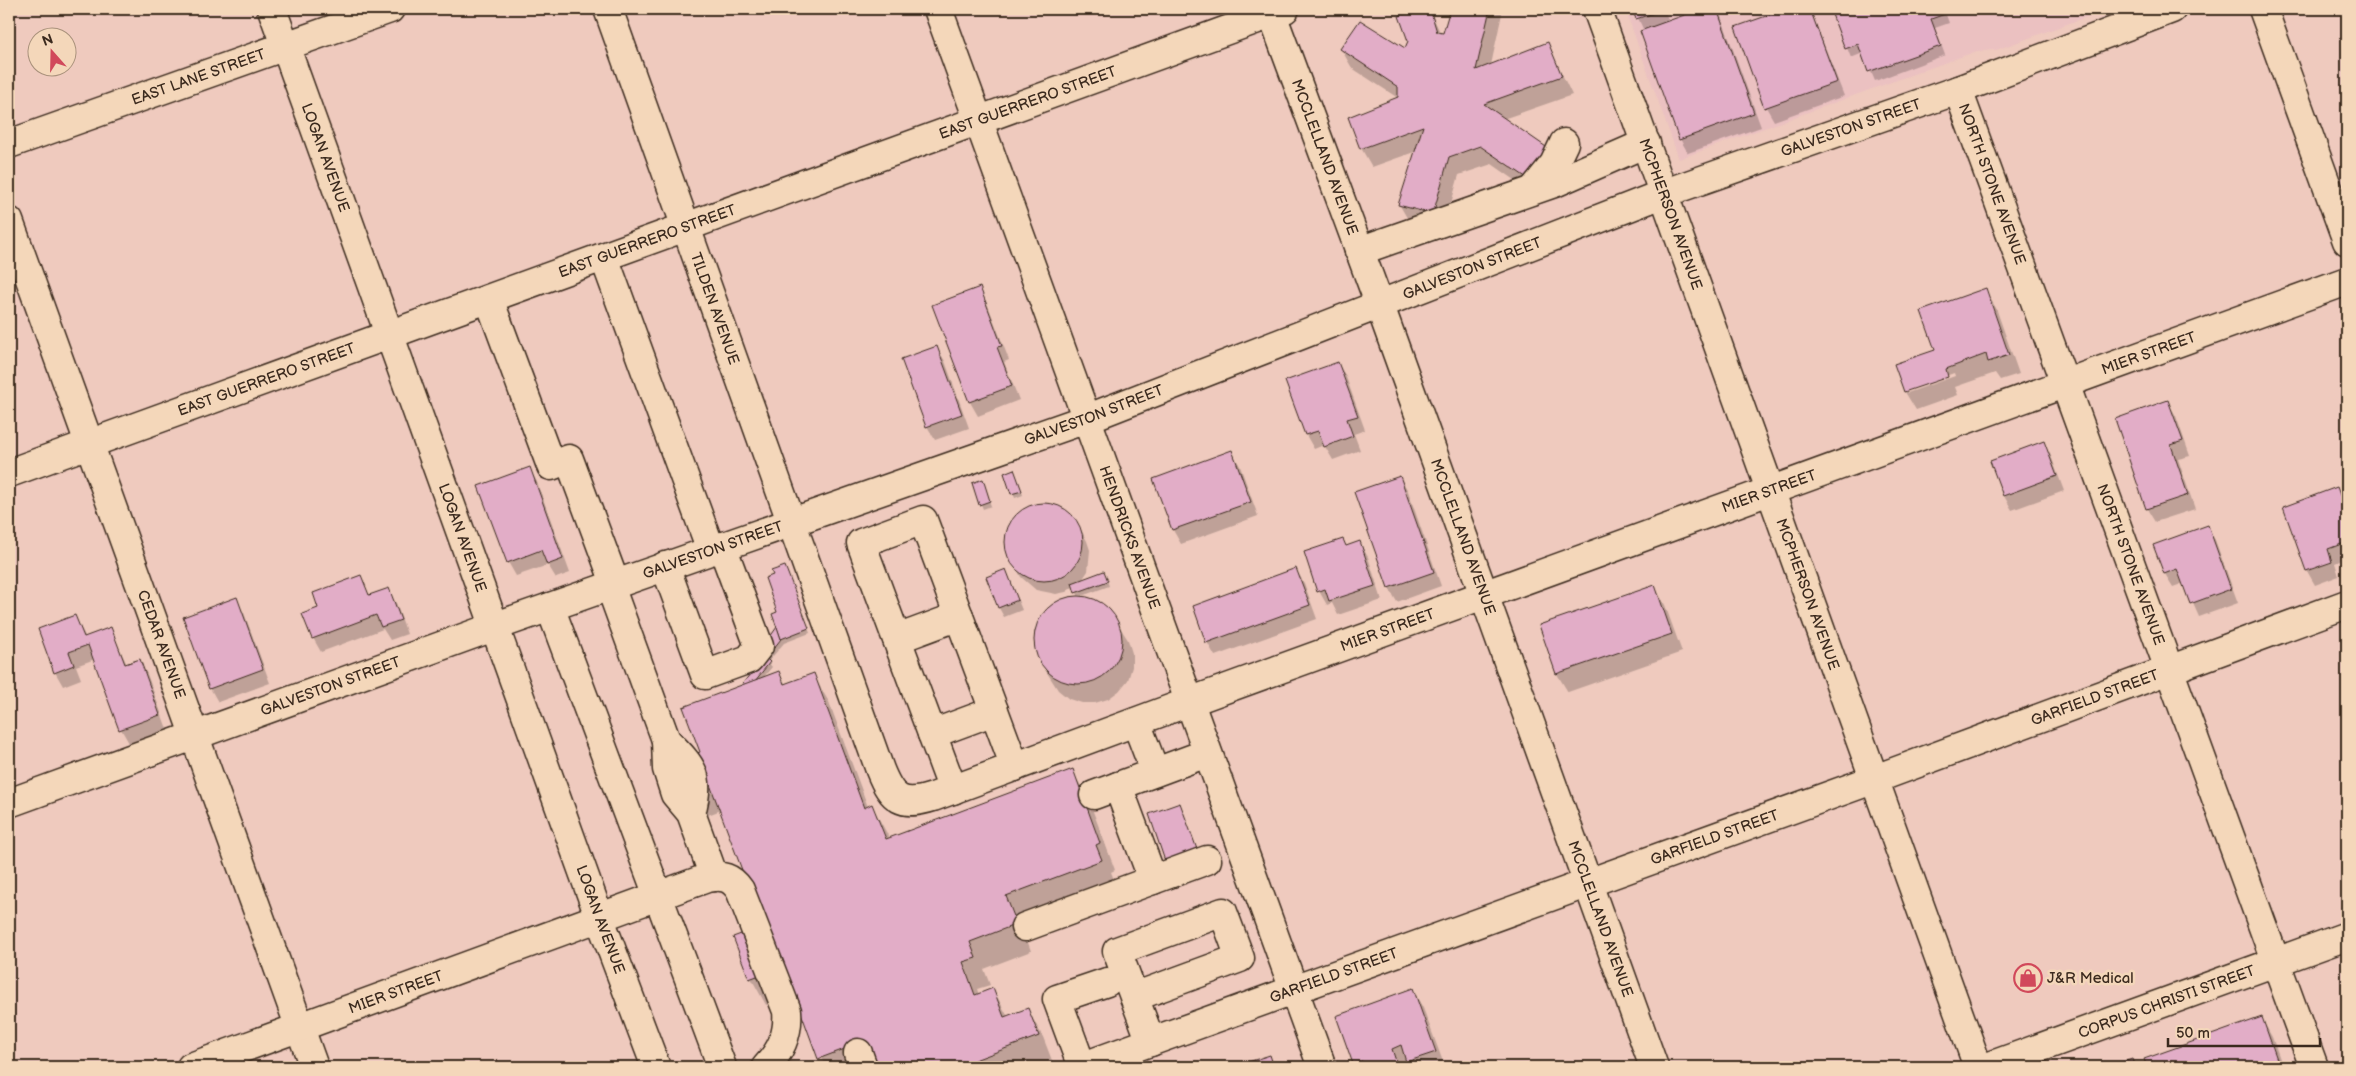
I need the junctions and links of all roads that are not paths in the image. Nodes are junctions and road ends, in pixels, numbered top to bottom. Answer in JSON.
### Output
{"nodes":[{"id":1,"x":272,"y":9,"type":"edge"},
{"id":2,"x":390,"y":9,"type":"edge"},
{"id":3,"x":608,"y":9,"type":"edge"},
{"id":4,"x":938,"y":9,"type":"edge"},
{"id":5,"x":1597,"y":9,"type":"edge"},
{"id":6,"x":2172,"y":9,"type":"edge"},
{"id":7,"x":2263,"y":9,"type":"edge"},
{"id":8,"x":1275,"y":10,"type":"edge"},
{"id":9,"x":285,"y":46,"type":"junction"},
{"id":10,"x":1958,"y":90,"type":"junction"},
{"id":11,"x":978,"y":120,"type":"junction"},
{"id":12,"x":1564,"y":143,"type":"dead end"},
{"id":13,"x":1646,"y":143,"type":"junction"},
{"id":14,"x":9,"y":144,"type":"edge"},
{"id":15,"x":1533,"y":190,"type":"junction"},
{"id":16,"x":1665,"y":192,"type":"junction"},
{"id":17,"x":9,"y":220,"type":"edge"},
{"id":18,"x":687,"y":227,"type":"junction"},
{"id":19,"x":2347,"y":241,"type":"edge"},
{"id":20,"x":1359,"y":251,"type":"junction"},
{"id":21,"x":604,"y":257,"type":"junction"},
{"id":22,"x":2347,"y":281,"type":"edge"},
{"id":23,"x":489,"y":299,"type":"junction"},
{"id":24,"x":1379,"y":304,"type":"junction"},
{"id":25,"x":390,"y":335,"type":"junction"},
{"id":26,"x":2064,"y":384,"type":"junction"},
{"id":27,"x":1086,"y":419,"type":"junction"},
{"id":28,"x":90,"y":445,"type":"junction"},
{"id":29,"x":9,"y":473,"type":"edge"},
{"id":30,"x":1769,"y":491,"type":"junction"},
{"id":31,"x":791,"y":522,"type":"junction"},
{"id":32,"x":716,"y":548,"type":"junction"},
{"id":33,"x":665,"y":566,"type":"junction"},
{"id":34,"x":613,"y":584,"type":"junction"},
{"id":35,"x":1483,"y":595,"type":"junction"},
{"id":36,"x":2347,"y":604,"type":"edge"},
{"id":37,"x":550,"y":607,"type":"junction"},
{"id":38,"x":959,"y":616,"type":"junction"},
{"id":39,"x":496,"y":626,"type":"junction"},
{"id":40,"x":897,"y":639,"type":"junction"},
{"id":41,"x":2168,"y":669,"type":"junction"},
{"id":42,"x":1189,"y":702,"type":"junction"},
{"id":43,"x":994,"y":711,"type":"junction"},
{"id":44,"x":1136,"y":722,"type":"junction"},
{"id":45,"x":932,"y":734,"type":"junction"},
{"id":46,"x":194,"y":737,"type":"junction"},
{"id":47,"x":1208,"y":753,"type":"junction"},
{"id":48,"x":1015,"y":767,"type":"junction"},
{"id":49,"x":1156,"y":772,"type":"junction"},
{"id":50,"x":1875,"y":780,"type":"junction"},
{"id":51,"x":952,"y":790,"type":"junction"},
{"id":52,"x":9,"y":803,"type":"edge"},
{"id":53,"x":1208,"y":860,"type":"dead end"},
{"id":54,"x":714,"y":877,"type":"junction"},
{"id":55,"x":1153,"y":880,"type":"junction"},
{"id":56,"x":1587,"y":884,"type":"junction"},
{"id":57,"x":659,"y":897,"type":"junction"},
{"id":58,"x":600,"y":919,"type":"junction"},
{"id":59,"x":1025,"y":927,"type":"dead end"},
{"id":60,"x":2347,"y":936,"type":"edge"},
{"id":61,"x":2276,"y":962,"type":"junction"},
{"id":62,"x":1107,"y":982,"type":"dead end"},
{"id":63,"x":1294,"y":991,"type":"junction"},
{"id":64,"x":1134,"y":997,"type":"dead end"},
{"id":65,"x":299,"y":1028,"type":"junction"},
{"id":66,"x":1151,"y":1042,"type":"junction"},
{"id":67,"x":1121,"y":1060,"type":"edge"},
{"id":68,"x":191,"y":1067,"type":"edge"},
{"id":69,"x":314,"y":1067,"type":"edge"},
{"id":70,"x":656,"y":1067,"type":"edge"},
{"id":71,"x":722,"y":1067,"type":"edge"},
{"id":72,"x":766,"y":1067,"type":"edge"},
{"id":73,"x":1081,"y":1067,"type":"edge"},
{"id":74,"x":1322,"y":1067,"type":"edge"},
{"id":75,"x":1654,"y":1067,"type":"edge"},
{"id":76,"x":1978,"y":1067,"type":"edge"},
{"id":77,"x":1987,"y":1067,"type":"edge"},
{"id":78,"x":2314,"y":1067,"type":"edge"}],
"edges":[{"from":1,"to":9,"type":"street","name":"LOGAN AVENUE"},
{"from":2,"to":9,"type":"street","name":"EAST LANE STREET"},
{"from":3,"to":18,"type":"street","name":"TILDEN AVENUE"},
{"from":4,"to":11,"type":"street","name":"HENDRICKS AVENUE"},
{"from":5,"to":13,"type":"street","name":"MCPHERSON AVENUE"},
{"from":6,"to":10,"type":"street","name":"GALVESTON STREET"},
{"from":7,"to":19,"type":"street"},
{"from":8,"to":11,"type":"street","name":"EAST GUERRERO STREET"},
{"from":8,"to":20,"type":"street","name":"MCCLELLAND AVENUE"},
{"from":9,"to":14,"type":"street","name":"EAST LANE STREET"},
{"from":9,"to":25,"type":"street","name":"LOGAN AVENUE"},
{"from":10,"to":16,"type":"street","name":"GALVESTON STREET"},
{"from":10,"to":26,"type":"street","name":"NORTH STONE AVENUE"},
{"from":11,"to":18,"type":"street","name":"EAST GUERRERO STREET"},
{"from":11,"to":27,"type":"street","name":"HENDRICKS AVENUE"},
{"from":12,"to":15,"type":"street"},
{"from":13,"to":15,"type":"street"},
{"from":13,"to":16,"type":"street","name":"MCPHERSON AVENUE"},
{"from":15,"to":20,"type":"street"},
{"from":16,"to":24,"type":"street","name":"GALVESTON STREET"},
{"from":16,"to":30,"type":"street","name":"MCPHERSON AVENUE"},
{"from":17,"to":28,"type":"street","name":"CEDAR AVENUE"},
{"from":18,"to":21,"type":"street","name":"EAST GUERRERO STREET"},
{"from":18,"to":31,"type":"street","name":"TILDEN AVENUE"},
{"from":20,"to":24,"type":"street","name":"MCCLELLAND AVENUE"},
{"from":21,"to":23,"type":"street","name":"EAST GUERRERO STREET"},
{"from":21,"to":32,"type":"street"},
{"from":22,"to":26,"type":"street","name":"MIER STREET"},
{"from":23,"to":25,"type":"street","name":"EAST GUERRERO STREET"},
{"from":23,"to":34,"type":"street"},
{"from":24,"to":27,"type":"street","name":"GALVESTON STREET"},
{"from":24,"to":35,"type":"street","name":"MCCLELLAND AVENUE"},
{"from":25,"to":28,"type":"street","name":"EAST GUERRERO STREET"},
{"from":25,"to":39,"type":"street","name":"LOGAN AVENUE"},
{"from":26,"to":30,"type":"street","name":"MIER STREET"},
{"from":26,"to":41,"type":"street","name":"NORTH STONE AVENUE"},
{"from":27,"to":31,"type":"street","name":"GALVESTON STREET"},
{"from":27,"to":42,"type":"street","name":"HENDRICKS AVENUE"},
{"from":28,"to":29,"type":"street","name":"EAST GUERRERO STREET"},
{"from":28,"to":46,"type":"street","name":"CEDAR AVENUE"},
{"from":30,"to":35,"type":"street","name":"MIER STREET"},
{"from":30,"to":50,"type":"street","name":"MCPHERSON AVENUE"},
{"from":31,"to":32,"type":"street","name":"GALVESTON STREET"},
{"from":31,"to":51,"type":"street","name":"TILDEN AVENUE"},
{"from":32,"to":33,"type":"street","name":"GALVESTON STREET"},
{"from":32,"to":33,"type":"street"},
{"from":33,"to":34,"type":"street","name":"GALVESTON STREET"},
{"from":34,"to":37,"type":"street","name":"GALVESTON STREET"},
{"from":34,"to":54,"type":"street"},
{"from":35,"to":42,"type":"street","name":"MIER STREET"},
{"from":35,"to":56,"type":"street","name":"MCCLELLAND AVENUE"},
{"from":36,"to":41,"type":"street","name":"GARFIELD STREET"},
{"from":37,"to":39,"type":"street","name":"GALVESTON STREET"},
{"from":37,"to":57,"type":"street"},
{"from":38,"to":40,"type":"street"},
{"from":38,"to":40,"type":"street"},
{"from":38,"to":43,"type":"street"},
{"from":39,"to":46,"type":"street","name":"GALVESTON STREET"},
{"from":39,"to":58,"type":"street","name":"LOGAN AVENUE"},
{"from":40,"to":45,"type":"street"},
{"from":41,"to":50,"type":"street","name":"GARFIELD STREET"},
{"from":41,"to":61,"type":"street","name":"NORTH STONE AVENUE"},
{"from":42,"to":44,"type":"street","name":"MIER STREET"},
{"from":42,"to":47,"type":"street","name":"HENDRICKS AVENUE"},
{"from":43,"to":45,"type":"street"},
{"from":43,"to":48,"type":"street"},
{"from":44,"to":48,"type":"street","name":"MIER STREET"},
{"from":44,"to":49,"type":"street"},
{"from":45,"to":51,"type":"street"},
{"from":46,"to":52,"type":"street","name":"GALVESTON STREET"},
{"from":46,"to":65,"type":"street","name":"CEDAR AVENUE"},
{"from":47,"to":49,"type":"street"},
{"from":47,"to":63,"type":"street","name":"HENDRICKS AVENUE"},
{"from":48,"to":51,"type":"street","name":"MIER STREET"},
{"from":49,"to":55,"type":"street"},
{"from":50,"to":56,"type":"street","name":"GARFIELD STREET"},
{"from":50,"to":76,"type":"street","name":"MCPHERSON AVENUE"},
{"from":53,"to":55,"type":"street"},
{"from":54,"to":57,"type":"street","name":"MIER STREET"},
{"from":54,"to":72,"type":"street"},
{"from":55,"to":59,"type":"street"},
{"from":56,"to":63,"type":"street","name":"GARFIELD STREET"},
{"from":56,"to":75,"type":"street","name":"MCCLELLAND AVENUE"},
{"from":57,"to":58,"type":"street","name":"MIER STREET"},
{"from":57,"to":71,"type":"street"},
{"from":58,"to":65,"type":"street","name":"MIER STREET"},
{"from":58,"to":70,"type":"street","name":"LOGAN AVENUE"},
{"from":60,"to":61,"type":"street","name":"CORPUS CHRISTI STREET"},
{"from":61,"to":77,"type":"street","name":"CORPUS CHRISTI STREET"},
{"from":61,"to":78,"type":"street","name":"NORTH STONE AVENUE"},
{"from":62,"to":73,"type":"street"},
{"from":63,"to":66,"type":"street","name":"GARFIELD STREET"},
{"from":63,"to":74,"type":"street","name":"HENDRICKS AVENUE"},
{"from":64,"to":66,"type":"street"},
{"from":65,"to":68,"type":"street","name":"MIER STREET"},
{"from":65,"to":69,"type":"street","name":"CEDAR AVENUE"},
{"from":66,"to":67,"type":"street","name":"GARFIELD STREET"},
{"from":67,"to":73,"type":"street","name":"GARFIELD STREET"}]}
